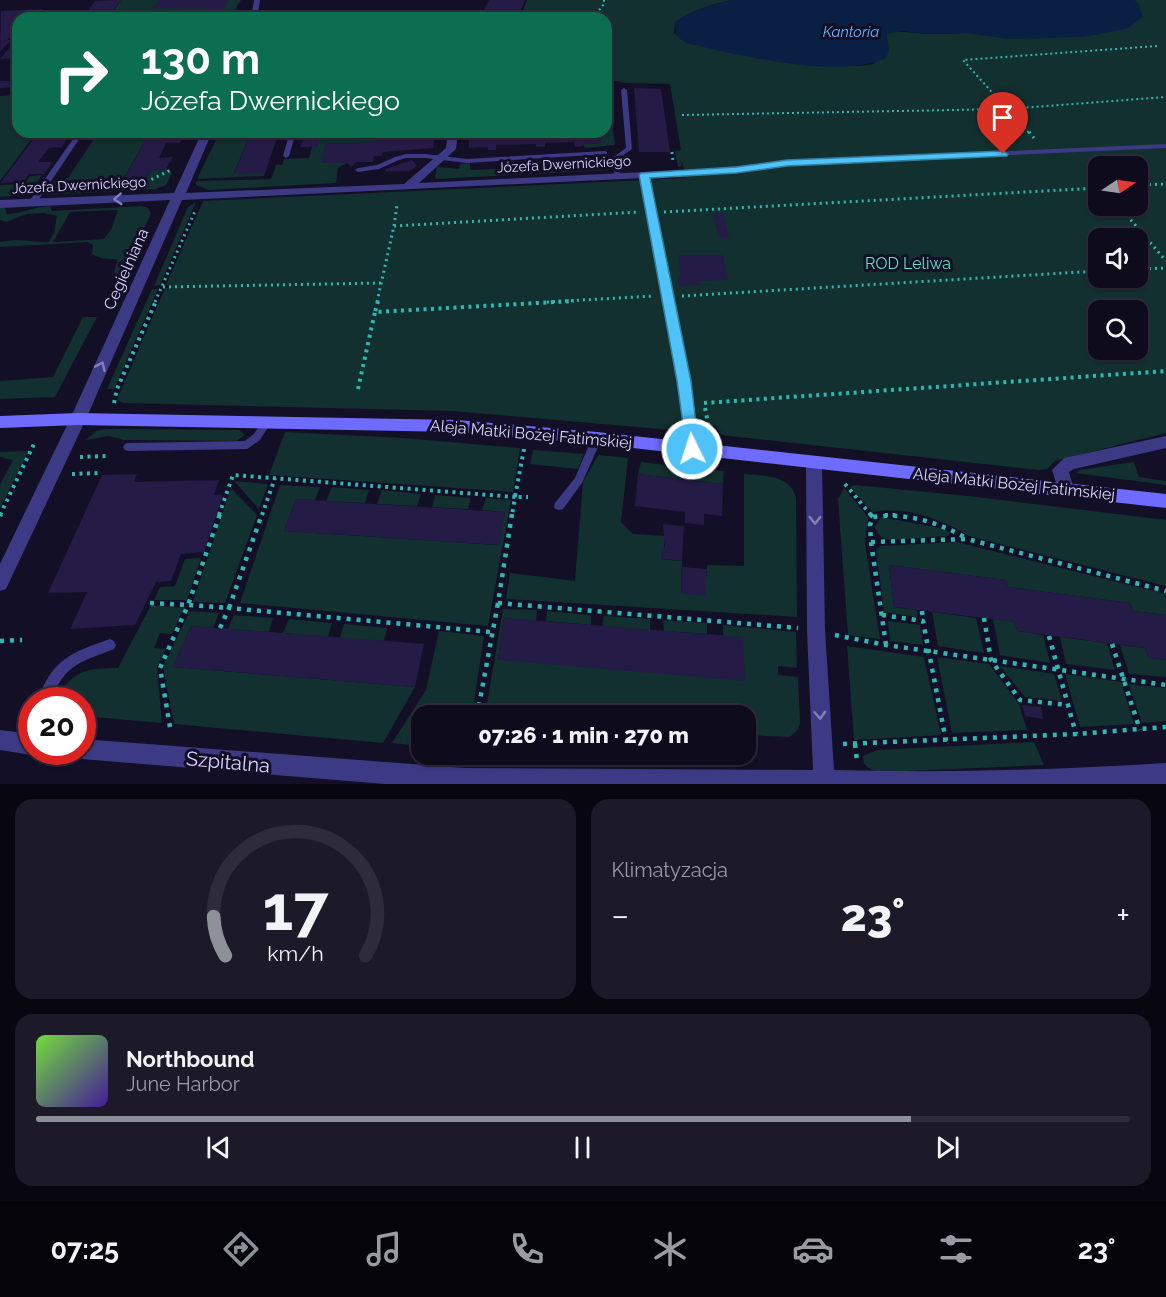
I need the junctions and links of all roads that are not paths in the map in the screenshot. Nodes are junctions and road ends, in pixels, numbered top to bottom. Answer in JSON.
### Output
{"nodes":[{"id":1,"x":624,"y":90,"type":"dead end"},
{"id":2,"x":77,"y":138,"type":"edge"},
{"id":3,"x":204,"y":138,"type":"edge"},
{"id":4,"x":291,"y":138,"type":"edge"},
{"id":5,"x":452,"y":138,"type":"edge"},
{"id":6,"x":1166,"y":146,"type":"edge"},
{"id":7,"x":605,"y":153,"type":"dead end"},
{"id":8,"x":286,"y":156,"type":"dead end"},
{"id":9,"x":439,"y":158,"type":"junction"},
{"id":10,"x":358,"y":170,"type":"dead end"},
{"id":11,"x":685,"y":173,"type":"joint"},
{"id":12,"x":645,"y":175,"type":"junction"},
{"id":13,"x":618,"y":176,"type":"junction"},
{"id":14,"x":406,"y":187,"type":"junction"},
{"id":15,"x":176,"y":196,"type":"junction"},
{"id":16,"x":32,"y":203,"type":"junction"},
{"id":17,"x":0,"y":204,"type":"edge"},
{"id":18,"x":78,"y":419,"type":"junction"},
{"id":19,"x":0,"y":422,"type":"edge"},
{"id":20,"x":267,"y":422,"type":"junction"},
{"id":21,"x":597,"y":438,"type":"junction"},
{"id":22,"x":692,"y":442,"type":"junction"},
{"id":23,"x":1166,"y":442,"type":"edge"},
{"id":24,"x":128,"y":447,"type":"dead end"},
{"id":25,"x":814,"y":462,"type":"junction"},
{"id":26,"x":1066,"y":490,"type":"junction"},
{"id":27,"x":1166,"y":501,"type":"edge"},
{"id":28,"x":560,"y":506,"type":"dead end"},
{"id":29,"x":0,"y":583,"type":"edge"},
{"id":30,"x":110,"y":645,"type":"dead end"},
{"id":31,"x":50,"y":687,"type":"edge"},
{"id":32,"x":0,"y":740,"type":"edge"},
{"id":33,"x":18,"y":740,"type":"edge"},
{"id":34,"x":96,"y":750,"type":"edge"},
{"id":35,"x":1166,"y":774,"type":"edge"},
{"id":36,"x":608,"y":781,"type":"edge"},
{"id":37,"x":824,"y":781,"type":"junction"}],
"edges":[{"from":1,"to":13,"type":"lane"},
{"from":2,"to":16,"type":"lane"},
{"from":3,"to":15,"type":"street","name":"Cegielniana"},
{"from":4,"to":8,"type":"lane"},
{"from":5,"to":9,"type":"street"},
{"from":6,"to":11,"type":"lane","name":"Józefa Dwernickiego"},
{"from":7,"to":9,"type":"lane"},
{"from":9,"to":10,"type":"lane"},
{"from":9,"to":14,"type":"street"},
{"from":11,"to":12,"type":"street","name":"Józefa Dwernickiego"},
{"from":12,"to":13,"type":"street","name":"Józefa Dwernickiego"},
{"from":12,"to":22,"type":"lane"},
{"from":13,"to":14,"type":"street","name":"Józefa Dwernickiego"},
{"from":14,"to":15,"type":"street","name":"Józefa Dwernickiego"},
{"from":15,"to":16,"type":"street","name":"Józefa Dwernickiego","one_way":true},
{"from":18,"to":15,"type":"street","name":"Cegielniana","one_way":true},
{"from":16,"to":17,"type":"street","name":"Józefa Dwernickiego"},
{"from":18,"to":19,"type":"street","name":"Aleja Matki Bożej Fatimskiej"},
{"from":18,"to":20,"type":"street","name":"Aleja Matki Bożej Fatimskiej"},
{"from":18,"to":29,"type":"street","name":"Cegielniana"},
{"from":20,"to":21,"type":"street","name":"Aleja Matki Bożej Fatimskiej"},
{"from":20,"to":24,"type":"lane"},
{"from":21,"to":22,"type":"street","name":"Aleja Matki Bożej Fatimskiej"},
{"from":21,"to":28,"type":"lane"},
{"from":22,"to":25,"type":"street","name":"Aleja Matki Bożej Fatimskiej"},
{"from":23,"to":26,"type":"street"},
{"from":25,"to":26,"type":"street","name":"Aleja Matki Bożej Fatimskiej"},
{"from":25,"to":37,"type":"street","one_way":true},
{"from":26,"to":27,"type":"street","name":"Aleja Matki Bożej Fatimskiej"},
{"from":30,"to":31,"type":"lane"},
{"from":32,"to":33,"type":"street"},
{"from":34,"to":36,"type":"street","name":"Szpitalna"},
{"from":35,"to":37,"type":"street","name":"Szpitalna"},
{"from":36,"to":37,"type":"street","name":"Szpitalna"}]}
